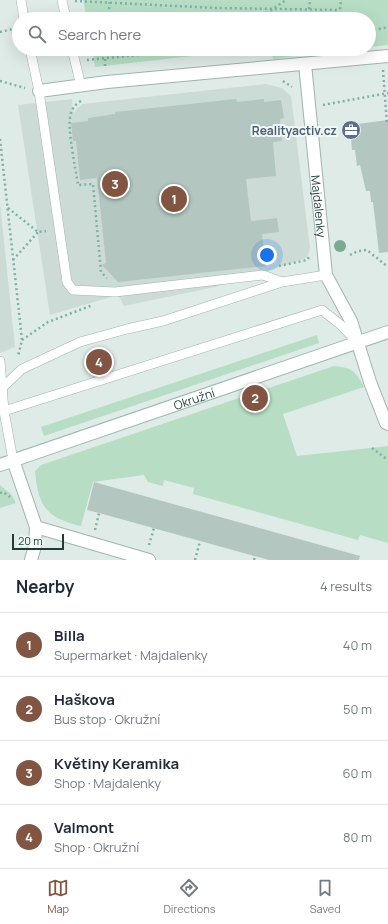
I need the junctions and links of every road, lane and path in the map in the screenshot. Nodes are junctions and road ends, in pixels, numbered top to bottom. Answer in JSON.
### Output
{"nodes":[{"id":1,"x":21,"y":0,"type":"edge"},
{"id":2,"x":63,"y":0,"type":"edge"},
{"id":3,"x":286,"y":0,"type":"edge"},
{"id":4,"x":310,"y":0,"type":"edge"},
{"id":5,"x":341,"y":0,"type":"edge"},
{"id":6,"x":110,"y":2,"type":"edge"},
{"id":7,"x":271,"y":9,"type":"junction"},
{"id":8,"x":309,"y":9,"type":"junction"},
{"id":9,"x":340,"y":10,"type":"joint"},
{"id":10,"x":23,"y":12,"type":"edge"},
{"id":11,"x":65,"y":12,"type":"edge"},
{"id":12,"x":109,"y":12,"type":"edge"},
{"id":13,"x":267,"y":12,"type":"edge"},
{"id":14,"x":309,"y":12,"type":"edge"},
{"id":15,"x":388,"y":27,"type":"edge"},
{"id":16,"x":12,"y":29,"type":"edge"},
{"id":17,"x":376,"y":30,"type":"edge"},
{"id":18,"x":0,"y":32,"type":"edge"},
{"id":19,"x":32,"y":56,"type":"edge"},
{"id":20,"x":74,"y":56,"type":"edge"},
{"id":21,"x":125,"y":56,"type":"edge"},
{"id":22,"x":388,"y":56,"type":"edge"},
{"id":23,"x":75,"y":63,"type":"junction"},
{"id":24,"x":305,"y":64,"type":"junction"},
{"id":25,"x":382,"y":68,"type":"dead end"},
{"id":26,"x":0,"y":81,"type":"edge"},
{"id":27,"x":275,"y":81,"type":"dead end"},
{"id":28,"x":82,"y":86,"type":"junction"},
{"id":29,"x":294,"y":88,"type":"dead end"},
{"id":30,"x":39,"y":91,"type":"junction"},
{"id":31,"x":388,"y":93,"type":"edge"},
{"id":32,"x":383,"y":94,"type":"junction"},
{"id":33,"x":83,"y":101,"type":"dead end"},
{"id":34,"x":309,"y":108,"type":"junction"},
{"id":35,"x":387,"y":125,"type":"dead end"},
{"id":36,"x":0,"y":139,"type":"edge"},
{"id":37,"x":8,"y":207,"type":"junction"},
{"id":38,"x":59,"y":229,"type":"junction"},
{"id":39,"x":38,"y":232,"type":"junction"},
{"id":40,"x":310,"y":255,"type":"dead end"},
{"id":41,"x":350,"y":255,"type":"dead end"},
{"id":42,"x":13,"y":260,"type":"junction"},
{"id":43,"x":307,"y":260,"type":"dead end"},
{"id":44,"x":388,"y":267,"type":"edge"},
{"id":45,"x":326,"y":275,"type":"junction"},
{"id":46,"x":282,"y":282,"type":"junction"},
{"id":47,"x":115,"y":292,"type":"junction"},
{"id":48,"x":95,"y":304,"type":"dead end"},
{"id":49,"x":388,"y":332,"type":"edge"},
{"id":50,"x":22,"y":340,"type":"junction"},
{"id":51,"x":357,"y":342,"type":"junction"},
{"id":52,"x":18,"y":356,"type":"dead end"},
{"id":53,"x":0,"y":361,"type":"edge"},
{"id":54,"x":3,"y":387,"type":"junction"},
{"id":55,"x":4,"y":410,"type":"junction"},
{"id":56,"x":387,"y":424,"type":"edge"},
{"id":57,"x":372,"y":448,"type":"dead end"},
{"id":58,"x":13,"y":460,"type":"junction"},
{"id":59,"x":388,"y":460,"type":"edge"},
{"id":60,"x":0,"y":465,"type":"edge"},
{"id":61,"x":0,"y":493,"type":"edge"},
{"id":62,"x":12,"y":501,"type":"dead end"},
{"id":63,"x":36,"y":527,"type":"junction"},
{"id":64,"x":200,"y":541,"type":"dead end"},
{"id":65,"x":255,"y":556,"type":"dead end"},
{"id":66,"x":31,"y":560,"type":"edge"},
{"id":67,"x":148,"y":560,"type":"edge"},
{"id":68,"x":195,"y":560,"type":"edge"},
{"id":69,"x":254,"y":560,"type":"edge"}],
"edges":[{"from":1,"to":10,"type":"lane"},
{"from":2,"to":6,"type":"path"},
{"from":2,"to":11,"type":"lane"},
{"from":3,"to":7,"type":"path"},
{"from":4,"to":8,"type":"path"},
{"from":5,"to":9,"type":"path"},
{"from":6,"to":7,"type":"path"},
{"from":6,"to":12,"type":"path"},
{"from":7,"to":8,"type":"path"},
{"from":7,"to":13,"type":"path"},
{"from":8,"to":9,"type":"path"},
{"from":8,"to":14,"type":"path"},
{"from":15,"to":17,"type":"path"},
{"from":16,"to":18,"type":"path"},
{"from":19,"to":30,"type":"lane"},
{"from":20,"to":23,"type":"lane"},
{"from":21,"to":23,"type":"path"},
{"from":22,"to":24,"type":"street"},
{"from":23,"to":28,"type":"lane"},
{"from":24,"to":28,"type":"street"},
{"from":24,"to":34,"type":"street","name":"Majdalenky"},
{"from":25,"to":32,"type":"path"},
{"from":26,"to":30,"type":"path"},
{"from":27,"to":29,"type":"path"},
{"from":28,"to":30,"type":"street"},
{"from":30,"to":38,"type":"lane"},
{"from":31,"to":32,"type":"path"},
{"from":32,"to":34,"type":"path"},
{"from":32,"to":35,"type":"path"},
{"from":33,"to":47,"type":"path"},
{"from":34,"to":45,"type":"street","name":"Majdalenky"},
{"from":36,"to":37,"type":"path"},
{"from":37,"to":39,"type":"path"},
{"from":37,"to":42,"type":"path"},
{"from":38,"to":39,"type":"path"},
{"from":38,"to":47,"type":"lane"},
{"from":39,"to":42,"type":"path"},
{"from":40,"to":43,"type":"path"},
{"from":41,"to":44,"type":"path"},
{"from":42,"to":50,"type":"path"},
{"from":45,"to":46,"type":"lane"},
{"from":45,"to":51,"type":"street","name":"Majdalenky"},
{"from":46,"to":47,"type":"lane"},
{"from":46,"to":54,"type":"lane"},
{"from":48,"to":50,"type":"path"},
{"from":49,"to":51,"type":"street","name":"Okružní"},
{"from":50,"to":52,"type":"path"},
{"from":51,"to":55,"type":"lane"},
{"from":51,"to":56,"type":"street","name":"Majdalenky"},
{"from":51,"to":58,"type":"street","name":"Okružní"},
{"from":53,"to":54,"type":"lane"},
{"from":54,"to":55,"type":"lane"},
{"from":55,"to":58,"type":"lane"},
{"from":57,"to":59,"type":"path"},
{"from":58,"to":60,"type":"street","name":"Okružní"},
{"from":58,"to":63,"type":"street"},
{"from":61,"to":62,"type":"path"},
{"from":63,"to":66,"type":"street"},
{"from":63,"to":67,"type":"street"},
{"from":64,"to":68,"type":"path"},
{"from":65,"to":69,"type":"path"}]}
